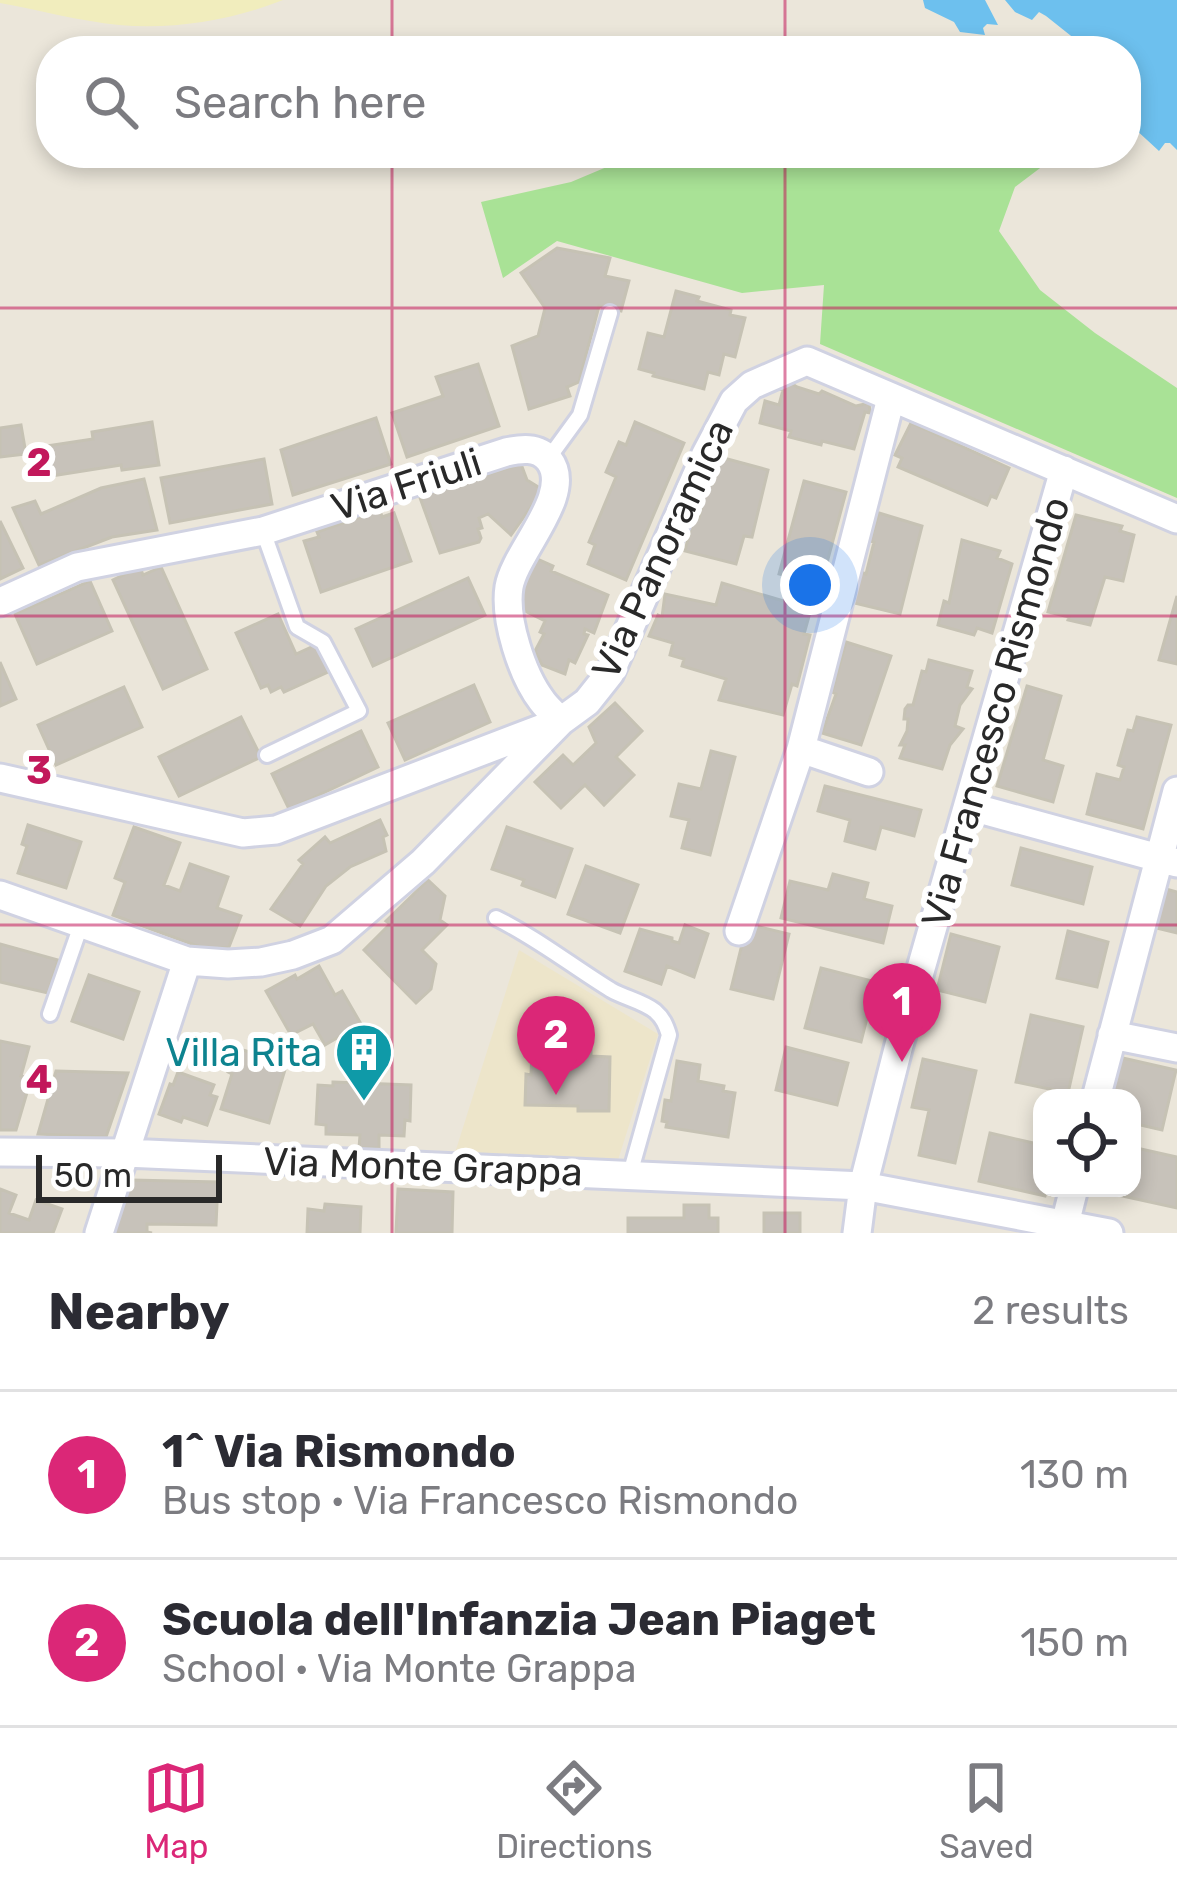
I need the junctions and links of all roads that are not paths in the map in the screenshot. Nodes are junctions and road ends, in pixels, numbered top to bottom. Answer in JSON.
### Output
{"nodes":[{"id":1,"x":610,"y":313,"type":"dead end"},
{"id":2,"x":891,"y":398,"type":"junction"},
{"id":3,"x":548,"y":459,"type":"junction"},
{"id":4,"x":1064,"y":470,"type":"junction"},
{"id":5,"x":1177,"y":520,"type":"edge"},
{"id":6,"x":263,"y":531,"type":"junction"},
{"id":7,"x":0,"y":602,"type":"edge"},
{"id":8,"x":561,"y":721,"type":"junction"},
{"id":9,"x":801,"y":749,"type":"junction"},
{"id":10,"x":267,"y":755,"type":"dead end"},
{"id":11,"x":869,"y":772,"type":"dead end"},
{"id":12,"x":0,"y":778,"type":"edge"},
{"id":13,"x":1177,"y":791,"type":"edge"},
{"id":14,"x":968,"y":806,"type":"junction"},
{"id":15,"x":1167,"y":861,"type":"edge"},
{"id":16,"x":0,"y":895,"type":"edge"},
{"id":17,"x":496,"y":918,"type":"dead end"},
{"id":18,"x":81,"y":925,"type":"junction"},
{"id":19,"x":740,"y":931,"type":"dead end"},
{"id":20,"x":187,"y":961,"type":"junction"},
{"id":21,"x":50,"y":1014,"type":"dead end"},
{"id":22,"x":1112,"y":1035,"type":"junction"},
{"id":23,"x":1177,"y":1048,"type":"edge"},
{"id":24,"x":1098,"y":1089,"type":"edge"},
{"id":25,"x":0,"y":1152,"type":"edge"},
{"id":26,"x":125,"y":1153,"type":"junction"},
{"id":27,"x":630,"y":1174,"type":"junction"},
{"id":28,"x":863,"y":1186,"type":"junction"},
{"id":29,"x":1072,"y":1197,"type":"edge"},
{"id":30,"x":1065,"y":1224,"type":"junction"},
{"id":31,"x":99,"y":1233,"type":"edge"},
{"id":32,"x":856,"y":1233,"type":"edge"},
{"id":33,"x":1108,"y":1233,"type":"edge"}],
"edges":[{"from":1,"to":3,"type":"lane"},
{"from":2,"to":4,"type":"street","name":"Via Panoramica"},
{"from":2,"to":8,"type":"street","name":"Via Panoramica"},
{"from":2,"to":9,"type":"street"},
{"from":3,"to":6,"type":"street","name":"Via Friuli"},
{"from":3,"to":8,"type":"street"},
{"from":4,"to":5,"type":"street","name":"Via Panoramica"},
{"from":4,"to":14,"type":"street","name":"Via Francesco Rismondo"},
{"from":6,"to":7,"type":"street","name":"Via Friuli"},
{"from":6,"to":10,"type":"lane"},
{"from":8,"to":12,"type":"street"},
{"from":8,"to":20,"type":"street","name":"Via Panoramica"},
{"from":9,"to":11,"type":"street"},
{"from":9,"to":19,"type":"street"},
{"from":13,"to":15,"type":"street"},
{"from":14,"to":15,"type":"street"},
{"from":14,"to":28,"type":"street","name":"Via Francesco Rismondo"},
{"from":15,"to":22,"type":"street"},
{"from":16,"to":18,"type":"street","name":"Via Panoramica"},
{"from":17,"to":27,"type":"lane","name":"Via Monte Grappa"},
{"from":18,"to":20,"type":"street","name":"Via Panoramica"},
{"from":18,"to":21,"type":"lane"},
{"from":20,"to":26,"type":"street"},
{"from":22,"to":23,"type":"street"},
{"from":22,"to":24,"type":"street"},
{"from":25,"to":26,"type":"street","name":"Via Monte Grappa"},
{"from":26,"to":27,"type":"street","name":"Via Monte Grappa"},
{"from":26,"to":31,"type":"street"},
{"from":27,"to":28,"type":"street","name":"Via Monte Grappa"},
{"from":28,"to":30,"type":"street","name":"Via Monte Grappa"},
{"from":28,"to":32,"type":"street","name":"Via Francesco Rismondo"},
{"from":29,"to":30,"type":"street"},
{"from":30,"to":33,"type":"street","name":"Via Monte Grappa"}]}
